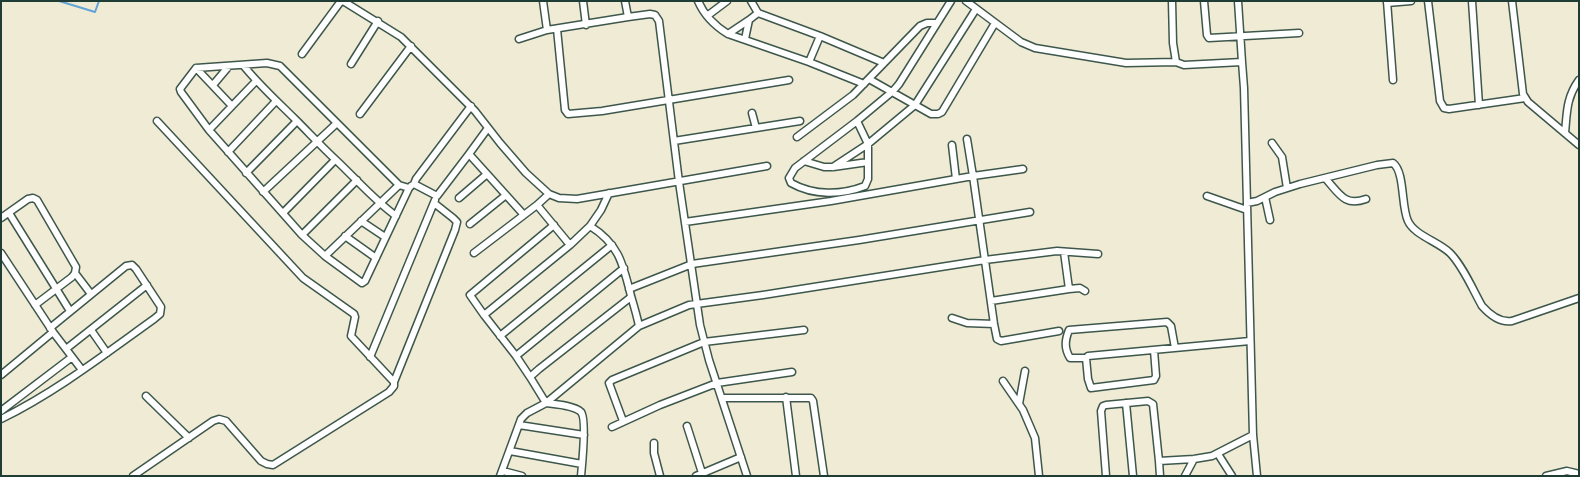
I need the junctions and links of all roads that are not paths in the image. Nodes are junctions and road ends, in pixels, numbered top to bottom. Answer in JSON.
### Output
{"nodes":[{"id":1,"x":342,"y":1,"type":"edge"},
{"id":2,"x":543,"y":1,"type":"edge"},
{"id":3,"x":583,"y":1,"type":"edge"},
{"id":4,"x":625,"y":1,"type":"edge"},
{"id":5,"x":698,"y":1,"type":"edge"},
{"id":6,"x":728,"y":1,"type":"edge"},
{"id":7,"x":752,"y":1,"type":"edge"},
{"id":8,"x":951,"y":1,"type":"edge"},
{"id":9,"x":966,"y":1,"type":"edge"},
{"id":10,"x":1172,"y":1,"type":"edge"},
{"id":11,"x":1204,"y":1,"type":"edge"},
{"id":12,"x":1238,"y":1,"type":"edge"},
{"id":13,"x":1412,"y":1,"type":"edge"},
{"id":14,"x":1428,"y":1,"type":"edge"},
{"id":15,"x":1472,"y":1,"type":"edge"},
{"id":16,"x":1512,"y":1,"type":"edge"},
{"id":17,"x":1387,"y":2,"type":"edge"},
{"id":18,"x":976,"y":9,"type":"junction"},
{"id":19,"x":758,"y":12,"type":"junction"},
{"id":20,"x":706,"y":16,"type":"junction"},
{"id":21,"x":628,"y":17,"type":"junction"},
{"id":22,"x":749,"y":20,"type":"junction"},
{"id":23,"x":378,"y":22,"type":"junction"},
{"id":24,"x":936,"y":23,"type":"junction"},
{"id":25,"x":995,"y":24,"type":"junction"},
{"id":26,"x":586,"y":25,"type":"junction"},
{"id":27,"x":557,"y":29,"type":"junction"},
{"id":28,"x":547,"y":30,"type":"junction"},
{"id":29,"x":1299,"y":33,"type":"dead end"},
{"id":30,"x":728,"y":34,"type":"junction"},
{"id":31,"x":820,"y":36,"type":"junction"},
{"id":32,"x":1241,"y":36,"type":"junction"},
{"id":33,"x":519,"y":39,"type":"dead end"},
{"id":34,"x":745,"y":39,"type":"junction"},
{"id":35,"x":411,"y":46,"type":"junction"},
{"id":36,"x":302,"y":54,"type":"dead end"},
{"id":37,"x":809,"y":62,"type":"junction"},
{"id":38,"x":1176,"y":62,"type":"junction"},
{"id":39,"x":1242,"y":62,"type":"junction"},
{"id":40,"x":884,"y":63,"type":"junction"},
{"id":41,"x":351,"y":64,"type":"dead end"},
{"id":42,"x":243,"y":65,"type":"junction"},
{"id":43,"x":229,"y":66,"type":"junction"},
{"id":44,"x":196,"y":68,"type":"junction"},
{"id":45,"x":850,"y":78,"type":"junction"},
{"id":46,"x":789,"y":80,"type":"dead end"},
{"id":47,"x":1393,"y":80,"type":"dead end"},
{"id":48,"x":1579,"y":80,"type":"edge"},
{"id":49,"x":866,"y":81,"type":"junction"},
{"id":50,"x":256,"y":82,"type":"junction"},
{"id":51,"x":213,"y":86,"type":"junction"},
{"id":52,"x":893,"y":91,"type":"junction"},
{"id":53,"x":853,"y":95,"type":"junction"},
{"id":54,"x":1525,"y":98,"type":"junction"},
{"id":55,"x":670,"y":99,"type":"junction"},
{"id":56,"x":276,"y":101,"type":"junction"},
{"id":57,"x":1479,"y":105,"type":"junction"},
{"id":58,"x":232,"y":106,"type":"junction"},
{"id":59,"x":471,"y":106,"type":"junction"},
{"id":60,"x":915,"y":106,"type":"junction"},
{"id":61,"x":752,"y":113,"type":"dead end"},
{"id":62,"x":360,"y":114,"type":"dead end"},
{"id":63,"x":157,"y":121,"type":"dead end"},
{"id":64,"x":297,"y":121,"type":"junction"},
{"id":65,"x":800,"y":121,"type":"dead end"},
{"id":66,"x":858,"y":122,"type":"junction"},
{"id":67,"x":337,"y":123,"type":"junction"},
{"id":68,"x":488,"y":128,"type":"junction"},
{"id":69,"x":756,"y":128,"type":"junction"},
{"id":70,"x":209,"y":130,"type":"junction"},
{"id":71,"x":1565,"y":134,"type":"junction"},
{"id":72,"x":797,"y":137,"type":"dead end"},
{"id":73,"x":967,"y":139,"type":"dead end"},
{"id":74,"x":674,"y":141,"type":"junction"},
{"id":75,"x":316,"y":142,"type":"junction"},
{"id":76,"x":1272,"y":143,"type":"dead end"},
{"id":77,"x":868,"y":144,"type":"junction"},
{"id":78,"x":952,"y":145,"type":"dead end"},
{"id":79,"x":1579,"y":145,"type":"edge"},
{"id":80,"x":228,"y":152,"type":"junction"},
{"id":81,"x":469,"y":154,"type":"junction"},
{"id":82,"x":336,"y":160,"type":"junction"},
{"id":83,"x":804,"y":160,"type":"junction"},
{"id":84,"x":868,"y":162,"type":"junction"},
{"id":85,"x":767,"y":166,"type":"dead end"},
{"id":86,"x":833,"y":167,"type":"junction"},
{"id":87,"x":1023,"y":169,"type":"dead end"},
{"id":88,"x":246,"y":173,"type":"junction"},
{"id":89,"x":487,"y":174,"type":"junction"},
{"id":90,"x":973,"y":176,"type":"junction"},
{"id":91,"x":1325,"y":178,"type":"junction"},
{"id":92,"x":956,"y":179,"type":"junction"},
{"id":93,"x":357,"y":180,"type":"junction"},
{"id":94,"x":679,"y":182,"type":"junction"},
{"id":95,"x":399,"y":184,"type":"junction"},
{"id":96,"x":412,"y":186,"type":"junction"},
{"id":97,"x":1287,"y":188,"type":"junction"},
{"id":98,"x":263,"y":192,"type":"junction"},
{"id":99,"x":609,"y":193,"type":"junction"},
{"id":100,"x":548,"y":194,"type":"junction"},
{"id":101,"x":506,"y":195,"type":"junction"},
{"id":102,"x":437,"y":196,"type":"junction"},
{"id":103,"x":1208,"y":196,"type":"dead end"},
{"id":104,"x":1265,"y":197,"type":"junction"},
{"id":105,"x":459,"y":198,"type":"dead end"},
{"id":106,"x":1366,"y":200,"type":"dead end"},
{"id":107,"x":378,"y":204,"type":"junction"},
{"id":108,"x":434,"y":204,"type":"junction"},
{"id":109,"x":537,"y":205,"type":"junction"},
{"id":110,"x":1247,"y":206,"type":"junction"},
{"id":111,"x":1030,"y":212,"type":"dead end"},
{"id":112,"x":9,"y":213,"type":"junction"},
{"id":113,"x":283,"y":213,"type":"junction"},
{"id":114,"x":524,"y":215,"type":"junction"},
{"id":115,"x":396,"y":216,"type":"junction"},
{"id":116,"x":1,"y":218,"type":"edge"},
{"id":117,"x":979,"y":220,"type":"junction"},
{"id":118,"x":1270,"y":220,"type":"dead end"},
{"id":119,"x":361,"y":221,"type":"junction"},
{"id":120,"x":685,"y":222,"type":"junction"},
{"id":121,"x":470,"y":224,"type":"dead end"},
{"id":122,"x":554,"y":225,"type":"junction"},
{"id":123,"x":590,"y":226,"type":"junction"},
{"id":124,"x":302,"y":235,"type":"junction"},
{"id":125,"x":345,"y":236,"type":"junction"},
{"id":126,"x":385,"y":237,"type":"junction"},
{"id":127,"x":570,"y":245,"type":"junction"},
{"id":128,"x":612,"y":245,"type":"junction"},
{"id":129,"x":1064,"y":252,"type":"junction"},
{"id":130,"x":474,"y":253,"type":"dead end"},
{"id":131,"x":1,"y":254,"type":"edge"},
{"id":132,"x":1098,"y":254,"type":"dead end"},
{"id":133,"x":325,"y":256,"type":"junction"},
{"id":134,"x":376,"y":258,"type":"junction"},
{"id":135,"x":985,"y":260,"type":"junction"},
{"id":136,"x":692,"y":264,"type":"junction"},
{"id":137,"x":624,"y":268,"type":"junction"},
{"id":138,"x":75,"y":273,"type":"junction"},
{"id":139,"x":147,"y":285,"type":"junction"},
{"id":140,"x":629,"y":289,"type":"junction"},
{"id":141,"x":1069,"y":289,"type":"junction"},
{"id":142,"x":56,"y":290,"type":"junction"},
{"id":143,"x":1085,"y":290,"type":"dead end"},
{"id":144,"x":91,"y":294,"type":"junction"},
{"id":145,"x":631,"y":298,"type":"junction"},
{"id":146,"x":1579,"y":298,"type":"edge"},
{"id":147,"x":991,"y":301,"type":"junction"},
{"id":148,"x":697,"y":304,"type":"junction"},
{"id":149,"x":35,"y":305,"type":"junction"},
{"id":150,"x":70,"y":311,"type":"junction"},
{"id":151,"x":484,"y":315,"type":"junction"},
{"id":152,"x":952,"y":318,"type":"dead end"},
{"id":153,"x":994,"y":324,"type":"junction"},
{"id":154,"x":639,"y":326,"type":"junction"},
{"id":155,"x":51,"y":330,"type":"junction"},
{"id":156,"x":90,"y":330,"type":"junction"},
{"id":157,"x":804,"y":330,"type":"dead end"},
{"id":158,"x":1059,"y":331,"type":"dead end"},
{"id":159,"x":500,"y":336,"type":"junction"},
{"id":160,"x":1250,"y":341,"type":"junction"},
{"id":161,"x":704,"y":342,"type":"junction"},
{"id":162,"x":1175,"y":348,"type":"junction"},
{"id":163,"x":66,"y":349,"type":"junction"},
{"id":164,"x":1154,"y":350,"type":"junction"},
{"id":165,"x":107,"y":352,"type":"junction"},
{"id":166,"x":516,"y":356,"type":"junction"},
{"id":167,"x":72,"y":357,"type":"junction"},
{"id":168,"x":370,"y":357,"type":"junction"},
{"id":169,"x":1086,"y":358,"type":"junction"},
{"id":170,"x":82,"y":370,"type":"junction"},
{"id":171,"x":1025,"y":371,"type":"dead end"},
{"id":172,"x":792,"y":372,"type":"dead end"},
{"id":173,"x":1,"y":375,"type":"edge"},
{"id":174,"x":530,"y":377,"type":"junction"},
{"id":175,"x":1003,"y":381,"type":"dead end"},
{"id":176,"x":394,"y":382,"type":"junction"},
{"id":177,"x":717,"y":383,"type":"junction"},
{"id":178,"x":146,"y":396,"type":"dead end"},
{"id":179,"x":786,"y":397,"type":"junction"},
{"id":180,"x":722,"y":398,"type":"junction"},
{"id":181,"x":546,"y":403,"type":"junction"},
{"id":182,"x":1126,"y":403,"type":"junction"},
{"id":183,"x":1019,"y":404,"type":"junction"},
{"id":184,"x":1,"y":411,"type":"edge"},
{"id":185,"x":1,"y":419,"type":"edge"},
{"id":186,"x":623,"y":421,"type":"junction"},
{"id":187,"x":519,"y":424,"type":"junction"},
{"id":188,"x":612,"y":426,"type":"dead end"},
{"id":189,"x":687,"y":426,"type":"dead end"},
{"id":190,"x":584,"y":434,"type":"junction"},
{"id":191,"x":1253,"y":435,"type":"junction"},
{"id":192,"x":189,"y":438,"type":"junction"},
{"id":193,"x":654,"y":443,"type":"dead end"},
{"id":194,"x":510,"y":450,"type":"junction"},
{"id":195,"x":1218,"y":454,"type":"junction"},
{"id":196,"x":741,"y":456,"type":"junction"},
{"id":197,"x":1194,"y":459,"type":"junction"},
{"id":198,"x":1158,"y":461,"type":"junction"},
{"id":199,"x":582,"y":464,"type":"junction"},
{"id":200,"x":501,"y":473,"type":"edge"},
{"id":201,"x":1579,"y":474,"type":"edge"},
{"id":202,"x":700,"y":475,"type":"edge"},
{"id":203,"x":133,"y":476,"type":"edge"},
{"id":204,"x":522,"y":476,"type":"edge"},
{"id":205,"x":581,"y":476,"type":"edge"},
{"id":206,"x":660,"y":476,"type":"edge"},
{"id":207,"x":747,"y":476,"type":"edge"},
{"id":208,"x":796,"y":476,"type":"edge"},
{"id":209,"x":824,"y":476,"type":"edge"},
{"id":210,"x":1039,"y":476,"type":"edge"},
{"id":211,"x":1106,"y":476,"type":"edge"},
{"id":212,"x":1133,"y":476,"type":"edge"},
{"id":213,"x":1160,"y":476,"type":"edge"},
{"id":214,"x":1185,"y":476,"type":"edge"},
{"id":215,"x":1232,"y":476,"type":"edge"},
{"id":216,"x":1256,"y":476,"type":"edge"},
{"id":217,"x":1546,"y":476,"type":"edge"}],
"edges":[{"from":1,"to":23,"type":"street"},
{"from":1,"to":36,"type":"street"},
{"from":2,"to":28,"type":"street"},
{"from":3,"to":26,"type":"street"},
{"from":4,"to":21,"type":"street"},
{"from":5,"to":20,"type":"street"},
{"from":6,"to":20,"type":"street"},
{"from":7,"to":19,"type":"street"},
{"from":8,"to":24,"type":"street"},
{"from":9,"to":18,"type":"street"},
{"from":10,"to":38,"type":"street"},
{"from":11,"to":32,"type":"street"},
{"from":12,"to":32,"type":"street"},
{"from":13,"to":17,"type":"street"},
{"from":14,"to":57,"type":"street"},
{"from":15,"to":57,"type":"street"},
{"from":16,"to":54,"type":"street"},
{"from":17,"to":47,"type":"street"},
{"from":18,"to":25,"type":"street"},
{"from":18,"to":60,"type":"street"},
{"from":19,"to":22,"type":"street"},
{"from":19,"to":31,"type":"street"},
{"from":20,"to":30,"type":"street"},
{"from":21,"to":26,"type":"street"},
{"from":21,"to":55,"type":"street"},
{"from":22,"to":30,"type":"street"},
{"from":22,"to":34,"type":"street"},
{"from":23,"to":35,"type":"street"},
{"from":23,"to":41,"type":"street"},
{"from":24,"to":40,"type":"street"},
{"from":24,"to":52,"type":"street"},
{"from":25,"to":38,"type":"street"},
{"from":25,"to":60,"type":"street"},
{"from":26,"to":27,"type":"street"},
{"from":27,"to":28,"type":"street"},
{"from":27,"to":55,"type":"street"},
{"from":28,"to":33,"type":"street"},
{"from":29,"to":32,"type":"street"},
{"from":30,"to":34,"type":"street"},
{"from":31,"to":37,"type":"street"},
{"from":31,"to":40,"type":"street"},
{"from":32,"to":39,"type":"street"},
{"from":34,"to":37,"type":"street"},
{"from":35,"to":59,"type":"street"},
{"from":35,"to":62,"type":"street"},
{"from":37,"to":45,"type":"street"},
{"from":38,"to":39,"type":"street"},
{"from":39,"to":110,"type":"street"},
{"from":40,"to":49,"type":"street"},
{"from":42,"to":43,"type":"street"},
{"from":42,"to":50,"type":"street"},
{"from":42,"to":67,"type":"street"},
{"from":43,"to":44,"type":"street"},
{"from":43,"to":51,"type":"street"},
{"from":44,"to":51,"type":"street"},
{"from":44,"to":70,"type":"street"},
{"from":45,"to":49,"type":"street"},
{"from":45,"to":53,"type":"street"},
{"from":46,"to":55,"type":"street"},
{"from":48,"to":71,"type":"street"},
{"from":49,"to":52,"type":"street"},
{"from":49,"to":53,"type":"street"},
{"from":50,"to":56,"type":"street"},
{"from":50,"to":58,"type":"street"},
{"from":51,"to":58,"type":"street"},
{"from":52,"to":60,"type":"street"},
{"from":52,"to":66,"type":"street"},
{"from":53,"to":72,"type":"street"},
{"from":54,"to":57,"type":"street"},
{"from":54,"to":71,"type":"street"},
{"from":55,"to":74,"type":"street"},
{"from":56,"to":64,"type":"street"},
{"from":56,"to":80,"type":"street"},
{"from":58,"to":70,"type":"street"},
{"from":59,"to":68,"type":"street"},
{"from":59,"to":96,"type":"street"},
{"from":60,"to":77,"type":"street"},
{"from":61,"to":69,"type":"street"},
{"from":63,"to":168,"type":"street"},
{"from":64,"to":75,"type":"street"},
{"from":64,"to":88,"type":"street"},
{"from":65,"to":69,"type":"street"},
{"from":66,"to":77,"type":"street"},
{"from":66,"to":83,"type":"street"},
{"from":67,"to":75,"type":"street"},
{"from":67,"to":95,"type":"street"},
{"from":68,"to":81,"type":"street"},
{"from":68,"to":100,"type":"street"},
{"from":69,"to":74,"type":"street"},
{"from":70,"to":80,"type":"street"},
{"from":71,"to":79,"type":"street"},
{"from":73,"to":90,"type":"street"},
{"from":74,"to":94,"type":"street"},
{"from":75,"to":82,"type":"street"},
{"from":75,"to":98,"type":"street"},
{"from":76,"to":97,"type":"street"},
{"from":77,"to":84,"type":"street"},
{"from":77,"to":86,"type":"street"},
{"from":78,"to":92,"type":"street"},
{"from":80,"to":88,"type":"street"},
{"from":81,"to":89,"type":"street"},
{"from":81,"to":102,"type":"street"},
{"from":82,"to":93,"type":"street"},
{"from":82,"to":113,"type":"street"},
{"from":83,"to":84,"type":"street"},
{"from":83,"to":86,"type":"street"},
{"from":84,"to":86,"type":"street"},
{"from":85,"to":94,"type":"street"},
{"from":87,"to":90,"type":"street"},
{"from":88,"to":98,"type":"street"},
{"from":89,"to":101,"type":"street"},
{"from":89,"to":105,"type":"street"},
{"from":90,"to":92,"type":"street"},
{"from":90,"to":117,"type":"street"},
{"from":91,"to":97,"type":"street"},
{"from":91,"to":106,"type":"street"},
{"from":91,"to":146,"type":"street"},
{"from":92,"to":120,"type":"street"},
{"from":93,"to":107,"type":"street"},
{"from":93,"to":124,"type":"street"},
{"from":94,"to":99,"type":"street"},
{"from":94,"to":120,"type":"street"},
{"from":95,"to":96,"type":"street"},
{"from":95,"to":107,"type":"street"},
{"from":96,"to":102,"type":"street"},
{"from":96,"to":115,"type":"street"},
{"from":97,"to":104,"type":"street"},
{"from":98,"to":113,"type":"street"},
{"from":99,"to":100,"type":"street"},
{"from":99,"to":123,"type":"street"},
{"from":100,"to":109,"type":"street"},
{"from":101,"to":114,"type":"street"},
{"from":101,"to":121,"type":"street"},
{"from":102,"to":108,"type":"street"},
{"from":103,"to":110,"type":"street"},
{"from":104,"to":110,"type":"street"},
{"from":104,"to":118,"type":"street"},
{"from":107,"to":115,"type":"street"},
{"from":107,"to":119,"type":"street"},
{"from":108,"to":168,"type":"street"},
{"from":108,"to":176,"type":"street"},
{"from":109,"to":114,"type":"street"},
{"from":109,"to":122,"type":"street"},
{"from":110,"to":160,"type":"street"},
{"from":111,"to":117,"type":"street"},
{"from":112,"to":116,"type":"street"},
{"from":112,"to":138,"type":"street"},
{"from":112,"to":142,"type":"street"},
{"from":113,"to":124,"type":"street"},
{"from":114,"to":130,"type":"street"},
{"from":115,"to":126,"type":"street"},
{"from":117,"to":135,"type":"street"},
{"from":117,"to":136,"type":"street"},
{"from":119,"to":125,"type":"street"},
{"from":119,"to":126,"type":"street"},
{"from":120,"to":136,"type":"street"},
{"from":122,"to":127,"type":"street"},
{"from":122,"to":151,"type":"street"},
{"from":123,"to":127,"type":"street"},
{"from":123,"to":128,"type":"street"},
{"from":124,"to":133,"type":"street"},
{"from":125,"to":133,"type":"street"},
{"from":125,"to":134,"type":"street"},
{"from":126,"to":134,"type":"street"},
{"from":127,"to":151,"type":"street"},
{"from":128,"to":137,"type":"street"},
{"from":128,"to":159,"type":"street"},
{"from":129,"to":132,"type":"street"},
{"from":129,"to":135,"type":"street"},
{"from":129,"to":141,"type":"street"},
{"from":131,"to":149,"type":"street"},
{"from":133,"to":134,"type":"street"},
{"from":135,"to":147,"type":"street"},
{"from":135,"to":148,"type":"street"},
{"from":136,"to":140,"type":"street"},
{"from":136,"to":148,"type":"street"},
{"from":137,"to":140,"type":"street"},
{"from":137,"to":166,"type":"street"},
{"from":138,"to":142,"type":"street"},
{"from":138,"to":144,"type":"street"},
{"from":139,"to":144,"type":"street"},
{"from":139,"to":156,"type":"street"},
{"from":139,"to":165,"type":"street"},
{"from":140,"to":145,"type":"street"},
{"from":141,"to":143,"type":"street"},
{"from":141,"to":147,"type":"street"},
{"from":142,"to":149,"type":"street"},
{"from":142,"to":150,"type":"street"},
{"from":144,"to":150,"type":"street"},
{"from":145,"to":154,"type":"street"},
{"from":145,"to":174,"type":"street"},
{"from":147,"to":153,"type":"street"},
{"from":148,"to":154,"type":"street"},
{"from":148,"to":161,"type":"street"},
{"from":149,"to":155,"type":"street"},
{"from":150,"to":155,"type":"street"},
{"from":151,"to":159,"type":"street"},
{"from":152,"to":153,"type":"street"},
{"from":153,"to":158,"type":"street"},
{"from":154,"to":181,"type":"street"},
{"from":155,"to":163,"type":"street"},
{"from":155,"to":173,"type":"street"},
{"from":156,"to":163,"type":"street"},
{"from":156,"to":165,"type":"street"},
{"from":157,"to":161,"type":"street"},
{"from":159,"to":166,"type":"street"},
{"from":160,"to":162,"type":"street"},
{"from":160,"to":191,"type":"street"},
{"from":161,"to":177,"type":"street"},
{"from":161,"to":186,"type":"street"},
{"from":162,"to":164,"type":"street"},
{"from":162,"to":169,"type":"street"},
{"from":163,"to":167,"type":"street"},
{"from":164,"to":169,"type":"street"},
{"from":164,"to":169,"type":"street"},
{"from":165,"to":170,"type":"street"},
{"from":166,"to":174,"type":"street"},
{"from":167,"to":170,"type":"street"},
{"from":167,"to":184,"type":"street"},
{"from":168,"to":176,"type":"street"},
{"from":170,"to":185,"type":"street"},
{"from":171,"to":183,"type":"street"},
{"from":172,"to":177,"type":"street"},
{"from":174,"to":181,"type":"street"},
{"from":175,"to":183,"type":"street"},
{"from":176,"to":192,"type":"street"},
{"from":177,"to":180,"type":"street"},
{"from":177,"to":186,"type":"street"},
{"from":178,"to":192,"type":"street"},
{"from":179,"to":180,"type":"street"},
{"from":179,"to":208,"type":"street"},
{"from":179,"to":209,"type":"street"},
{"from":180,"to":196,"type":"street"},
{"from":181,"to":187,"type":"street"},
{"from":181,"to":190,"type":"street"},
{"from":182,"to":198,"type":"street"},
{"from":182,"to":211,"type":"street"},
{"from":182,"to":212,"type":"street"},
{"from":183,"to":210,"type":"street"},
{"from":186,"to":188,"type":"street"},
{"from":187,"to":190,"type":"street"},
{"from":187,"to":194,"type":"street"},
{"from":189,"to":202,"type":"street"},
{"from":190,"to":199,"type":"street"},
{"from":191,"to":195,"type":"street"},
{"from":191,"to":216,"type":"street"},
{"from":192,"to":203,"type":"street"},
{"from":193,"to":206,"type":"street"},
{"from":194,"to":199,"type":"street"},
{"from":194,"to":200,"type":"street"},
{"from":195,"to":197,"type":"street"},
{"from":195,"to":215,"type":"street"},
{"from":196,"to":202,"type":"street"},
{"from":196,"to":207,"type":"street"},
{"from":197,"to":198,"type":"street"},
{"from":197,"to":214,"type":"street"},
{"from":198,"to":213,"type":"street"},
{"from":199,"to":205,"type":"street"},
{"from":200,"to":204,"type":"street"},
{"from":201,"to":217,"type":"street"}]}
